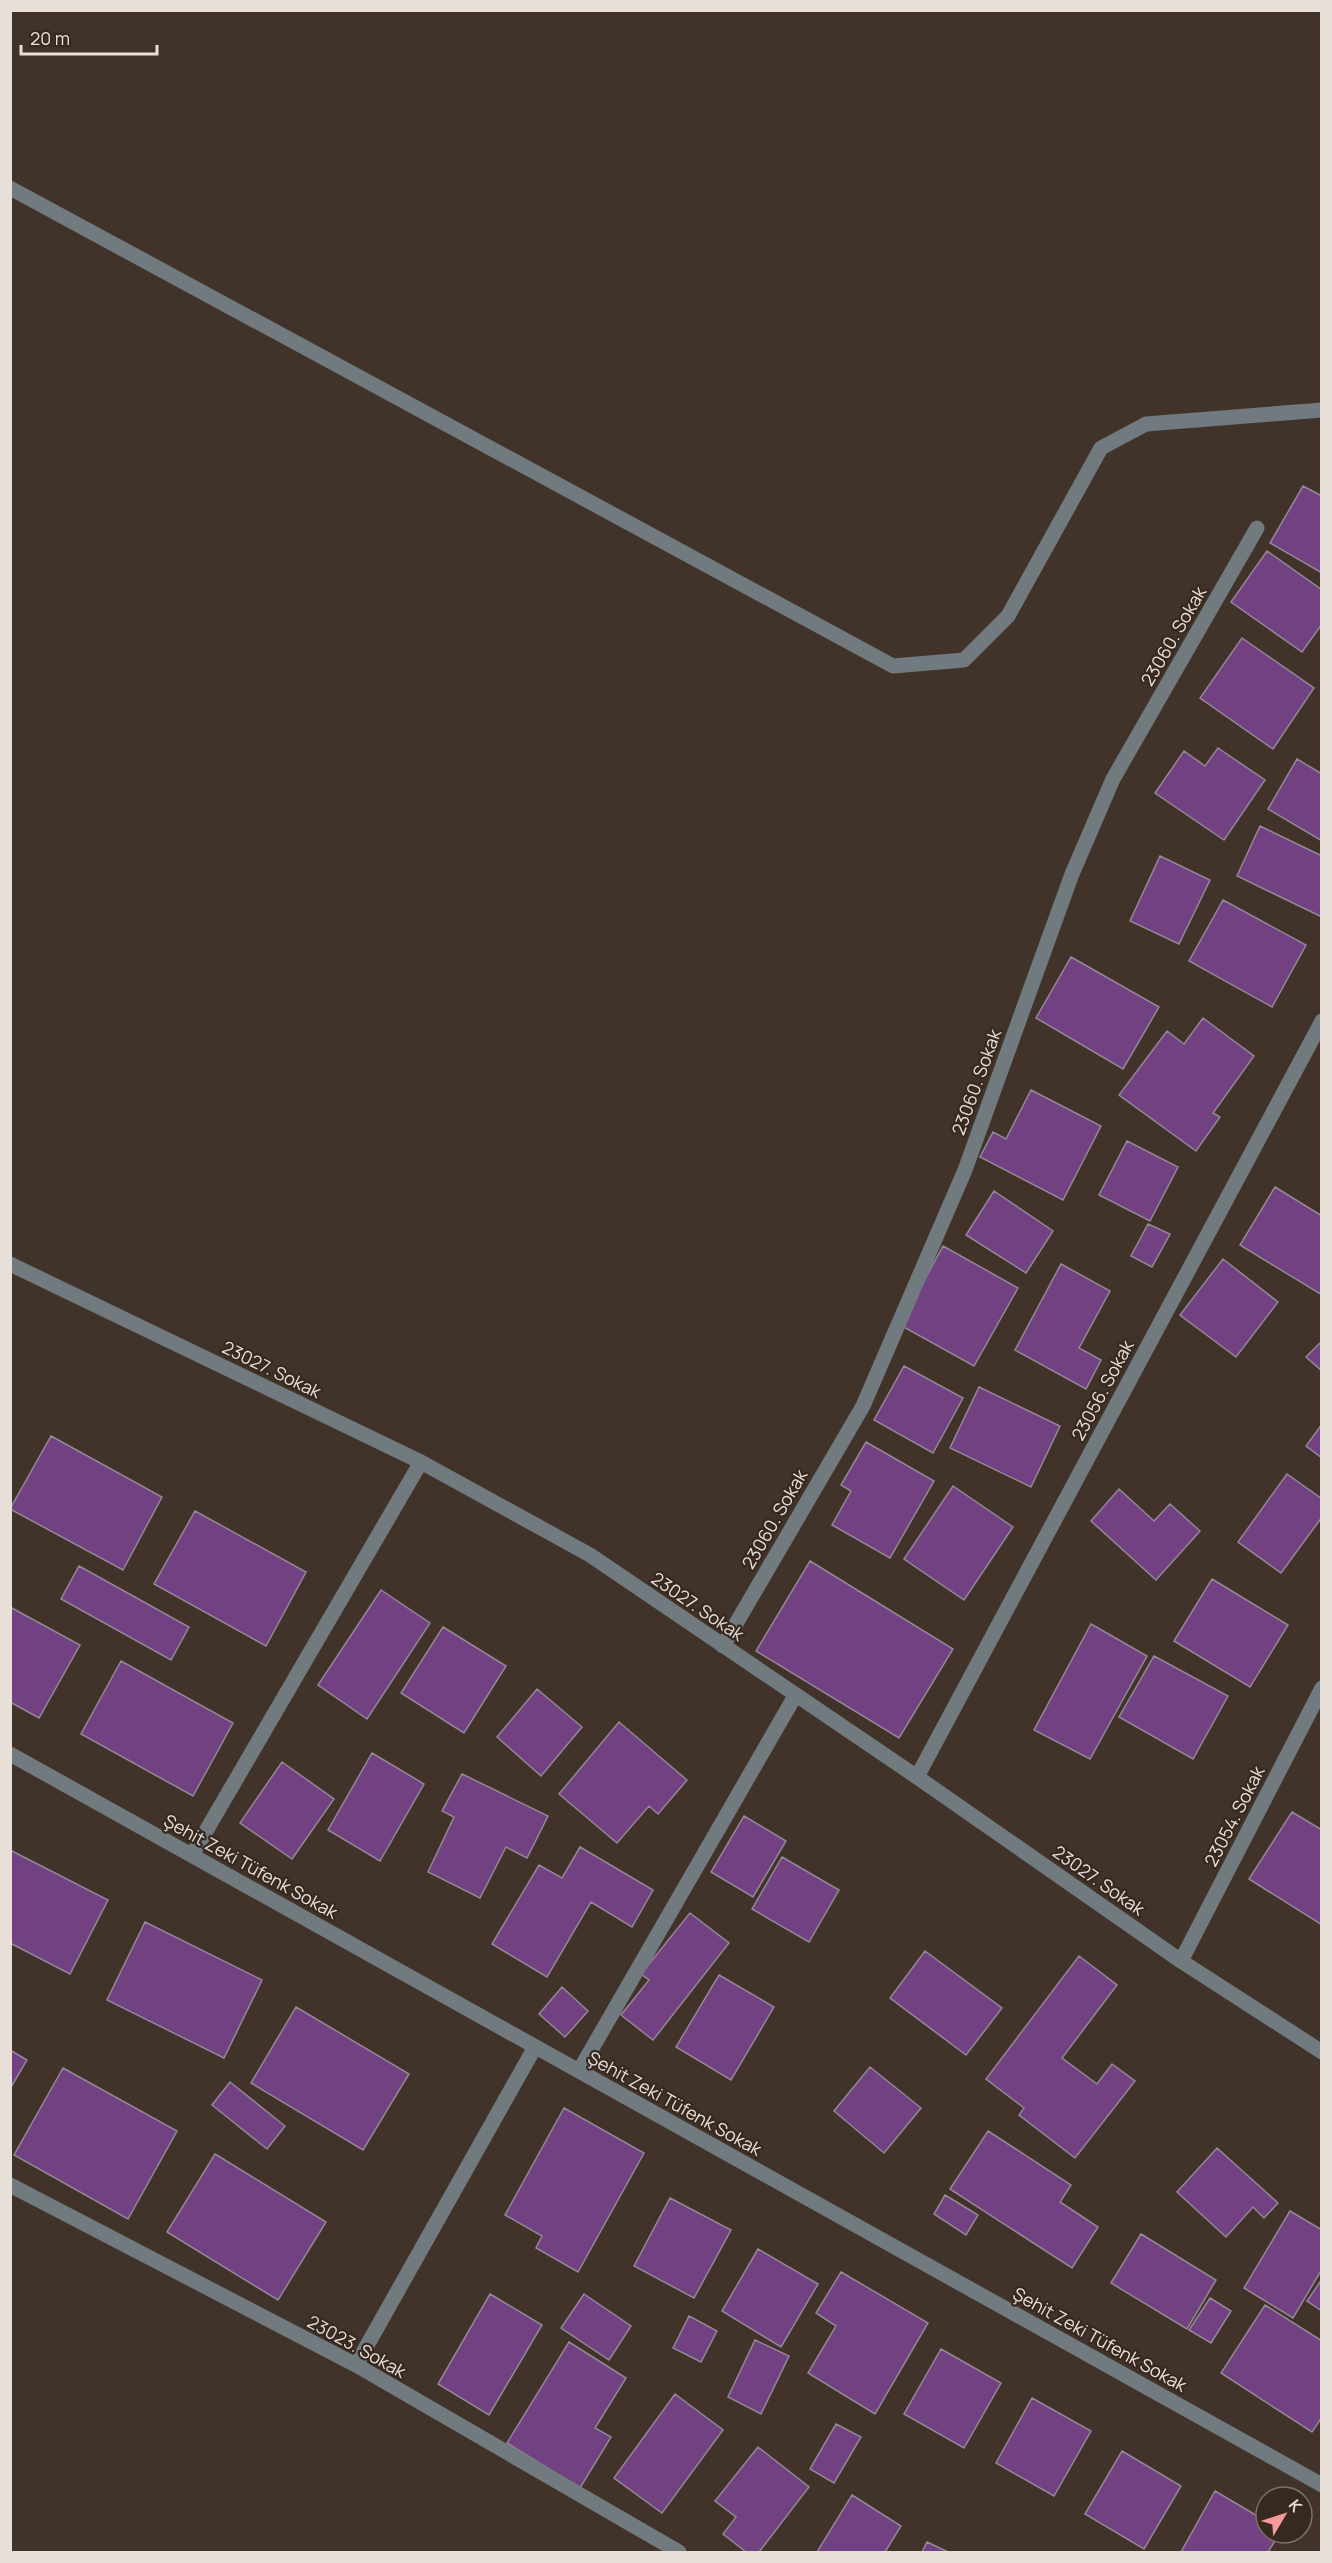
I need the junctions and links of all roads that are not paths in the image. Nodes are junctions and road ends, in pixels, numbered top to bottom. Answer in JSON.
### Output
{"nodes":[{"id":1,"x":10,"y":188,"type":"edge"},
{"id":2,"x":1322,"y":410,"type":"edge"},
{"id":3,"x":1257,"y":528,"type":"dead end"},
{"id":4,"x":1322,"y":1021,"type":"edge"},
{"id":5,"x":10,"y":1264,"type":"edge"},
{"id":6,"x":421,"y":1462,"type":"junction"},
{"id":7,"x":723,"y":1646,"type":"junction"},
{"id":8,"x":1322,"y":1688,"type":"edge"},
{"id":9,"x":795,"y":1696,"type":"junction"},
{"id":10,"x":10,"y":1754,"type":"edge"},
{"id":11,"x":917,"y":1777,"type":"junction"},
{"id":12,"x":192,"y":1856,"type":"junction"},
{"id":13,"x":1181,"y":1961,"type":"junction"},
{"id":14,"x":535,"y":2047,"type":"junction"},
{"id":15,"x":1322,"y":2052,"type":"edge"},
{"id":16,"x":579,"y":2071,"type":"junction"},
{"id":17,"x":10,"y":2185,"type":"edge"},
{"id":18,"x":356,"y":2365,"type":"junction"},
{"id":19,"x":1322,"y":2485,"type":"edge"},
{"id":20,"x":679,"y":2553,"type":"edge"}],
"edges":[{"from":1,"to":2,"type":"street"},
{"from":3,"to":7,"type":"street","name":"23060. Sokak"},
{"from":4,"to":11,"type":"street","name":"23056. Sokak"},
{"from":5,"to":6,"type":"street","name":"23027. Sokak"},
{"from":6,"to":7,"type":"street","name":"23027. Sokak"},
{"from":6,"to":12,"type":"street"},
{"from":7,"to":9,"type":"street","name":"23027. Sokak"},
{"from":8,"to":13,"type":"street","name":"23054. Sokak"},
{"from":9,"to":11,"type":"street","name":"23027. Sokak"},
{"from":9,"to":16,"type":"street"},
{"from":10,"to":12,"type":"street","name":"Şehit Zeki Tüfenk Sokak"},
{"from":11,"to":13,"type":"street","name":"23027. Sokak"},
{"from":12,"to":14,"type":"street","name":"Şehit Zeki Tüfenk Sokak"},
{"from":13,"to":15,"type":"street","name":"23027. Sokak"},
{"from":14,"to":16,"type":"street","name":"Şehit Zeki Tüfenk Sokak"},
{"from":14,"to":18,"type":"street"},
{"from":16,"to":19,"type":"street","name":"Şehit Zeki Tüfenk Sokak"},
{"from":17,"to":18,"type":"street","name":"23023. Sokak"},
{"from":18,"to":20,"type":"street","name":"23023. Sokak"}]}
